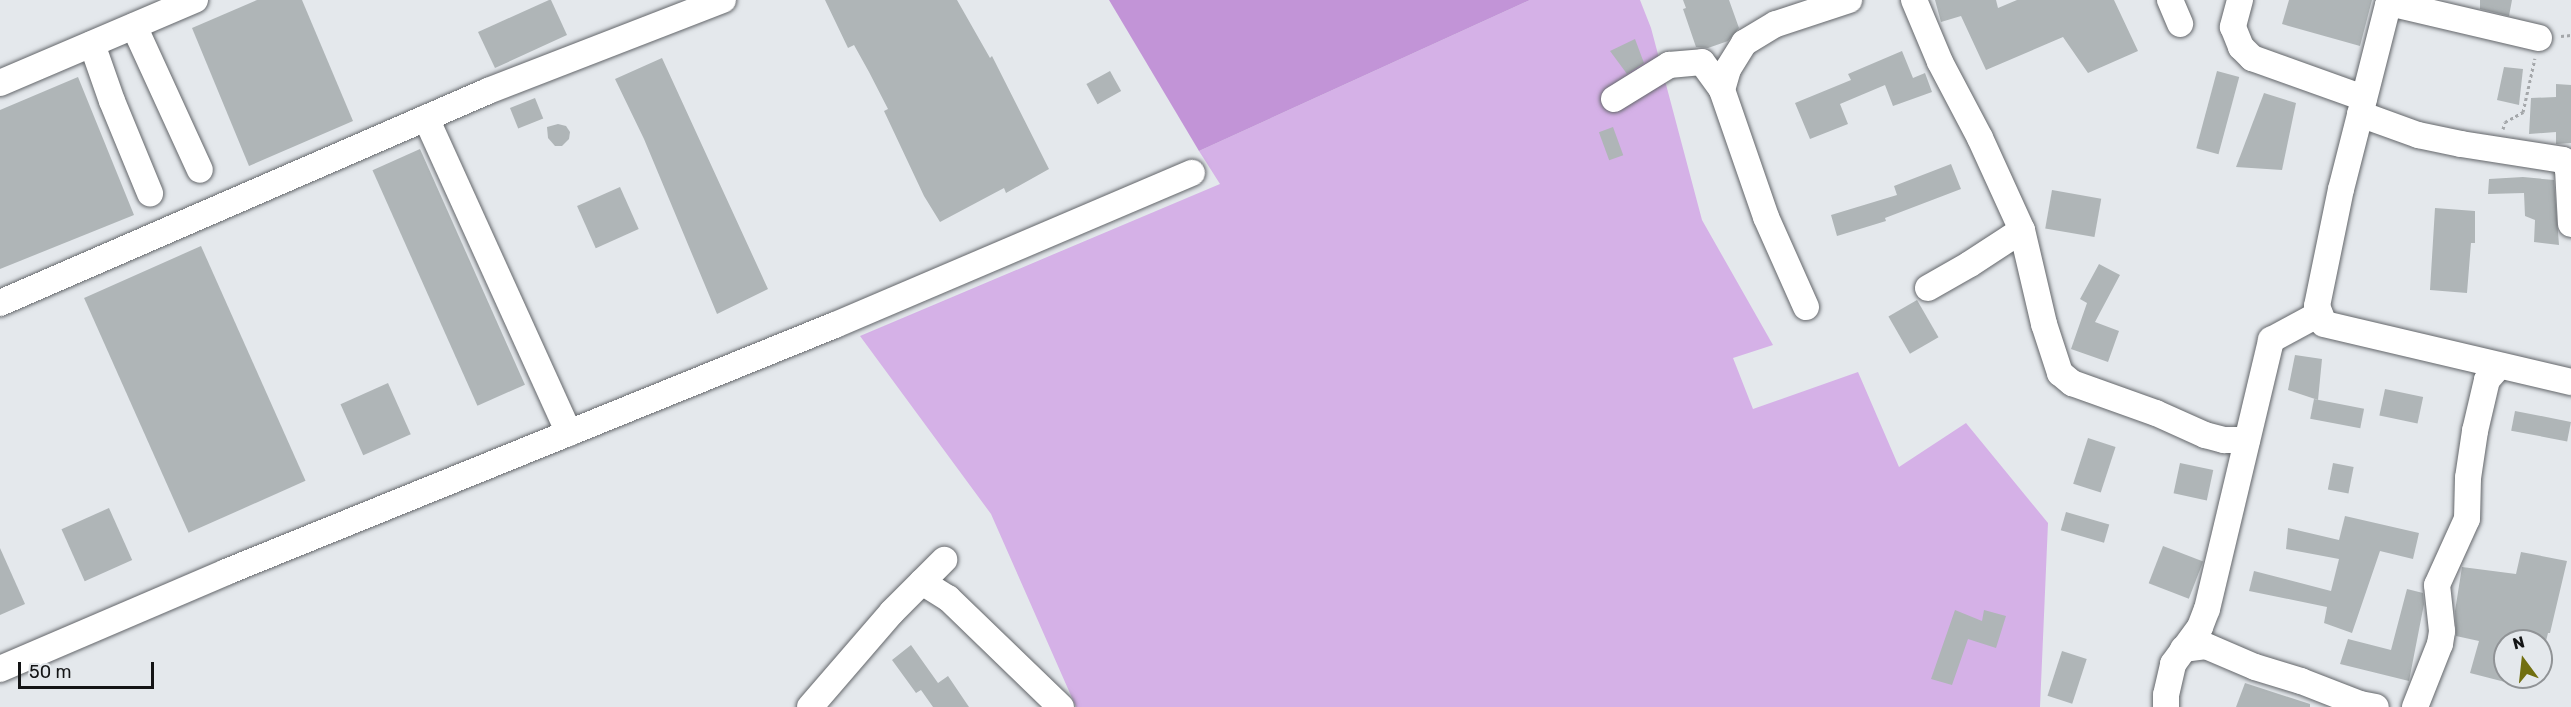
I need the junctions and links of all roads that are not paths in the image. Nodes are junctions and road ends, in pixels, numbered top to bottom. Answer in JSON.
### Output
{"nodes":[{"id":1,"x":195,"y":0,"type":"edge"},
{"id":2,"x":723,"y":0,"type":"edge"},
{"id":3,"x":1849,"y":0,"type":"edge"},
{"id":4,"x":1914,"y":0,"type":"edge"},
{"id":5,"x":2170,"y":0,"type":"edge"},
{"id":6,"x":2240,"y":0,"type":"edge"},
{"id":7,"x":2180,"y":24,"type":"dead end"},
{"id":8,"x":134,"y":26,"type":"junction"},
{"id":9,"x":2539,"y":38,"type":"road end"},
{"id":10,"x":92,"y":44,"type":"junction"},
{"id":11,"x":0,"y":83,"type":"edge"},
{"id":12,"x":1722,"y":90,"type":"junction"},
{"id":13,"x":1614,"y":99,"type":"dead end"},
{"id":14,"x":2362,"y":106,"type":"junction"},
{"id":15,"x":426,"y":118,"type":"junction"},
{"id":16,"x":200,"y":170,"type":"dead end"},
{"id":17,"x":1192,"y":173,"type":"dead end"},
{"id":18,"x":150,"y":193,"type":"dead end"},
{"id":19,"x":2571,"y":224,"type":"edge"},
{"id":20,"x":2022,"y":230,"type":"junction"},
{"id":21,"x":1928,"y":288,"type":"dead end"},
{"id":22,"x":0,"y":303,"type":"edge"},
{"id":23,"x":1806,"y":307,"type":"dead end"},
{"id":24,"x":2319,"y":314,"type":"junction"},
{"id":25,"x":2488,"y":369,"type":"junction"},
{"id":26,"x":2569,"y":380,"type":"edge"},
{"id":27,"x":569,"y":433,"type":"junction"},
{"id":28,"x":2247,"y":440,"type":"junction"},
{"id":29,"x":944,"y":560,"type":"dead end"},
{"id":30,"x":921,"y":582,"type":"junction"},
{"id":31,"x":2183,"y":649,"type":"junction"},
{"id":32,"x":0,"y":669,"type":"edge"},
{"id":33,"x":810,"y":707,"type":"edge"},
{"id":34,"x":1060,"y":707,"type":"edge"},
{"id":35,"x":2166,"y":707,"type":"edge"},
{"id":36,"x":2376,"y":707,"type":"edge"},
{"id":37,"x":2415,"y":707,"type":"edge"}],
"edges":[{"from":1,"to":8,"type":"street"},
{"from":2,"to":15,"type":"street"},
{"from":3,"to":12,"type":"street"},
{"from":4,"to":20,"type":"street"},
{"from":5,"to":7,"type":"street"},
{"from":6,"to":14,"type":"street"},
{"from":8,"to":10,"type":"street"},
{"from":8,"to":16,"type":"street"},
{"from":9,"to":14,"type":"street"},
{"from":10,"to":11,"type":"street"},
{"from":10,"to":18,"type":"street"},
{"from":12,"to":13,"type":"street"},
{"from":12,"to":23,"type":"street"},
{"from":14,"to":19,"type":"street"},
{"from":14,"to":24,"type":"street"},
{"from":15,"to":22,"type":"street"},
{"from":15,"to":27,"type":"street"},
{"from":17,"to":27,"type":"street"},
{"from":20,"to":21,"type":"street"},
{"from":20,"to":28,"type":"street"},
{"from":24,"to":25,"type":"street"},
{"from":24,"to":28,"type":"street"},
{"from":25,"to":26,"type":"street"},
{"from":25,"to":37,"type":"street"},
{"from":27,"to":32,"type":"street"},
{"from":28,"to":31,"type":"street"},
{"from":29,"to":30,"type":"street"},
{"from":30,"to":33,"type":"street"},
{"from":30,"to":34,"type":"street"},
{"from":31,"to":35,"type":"street"},
{"from":31,"to":36,"type":"street"}]}
